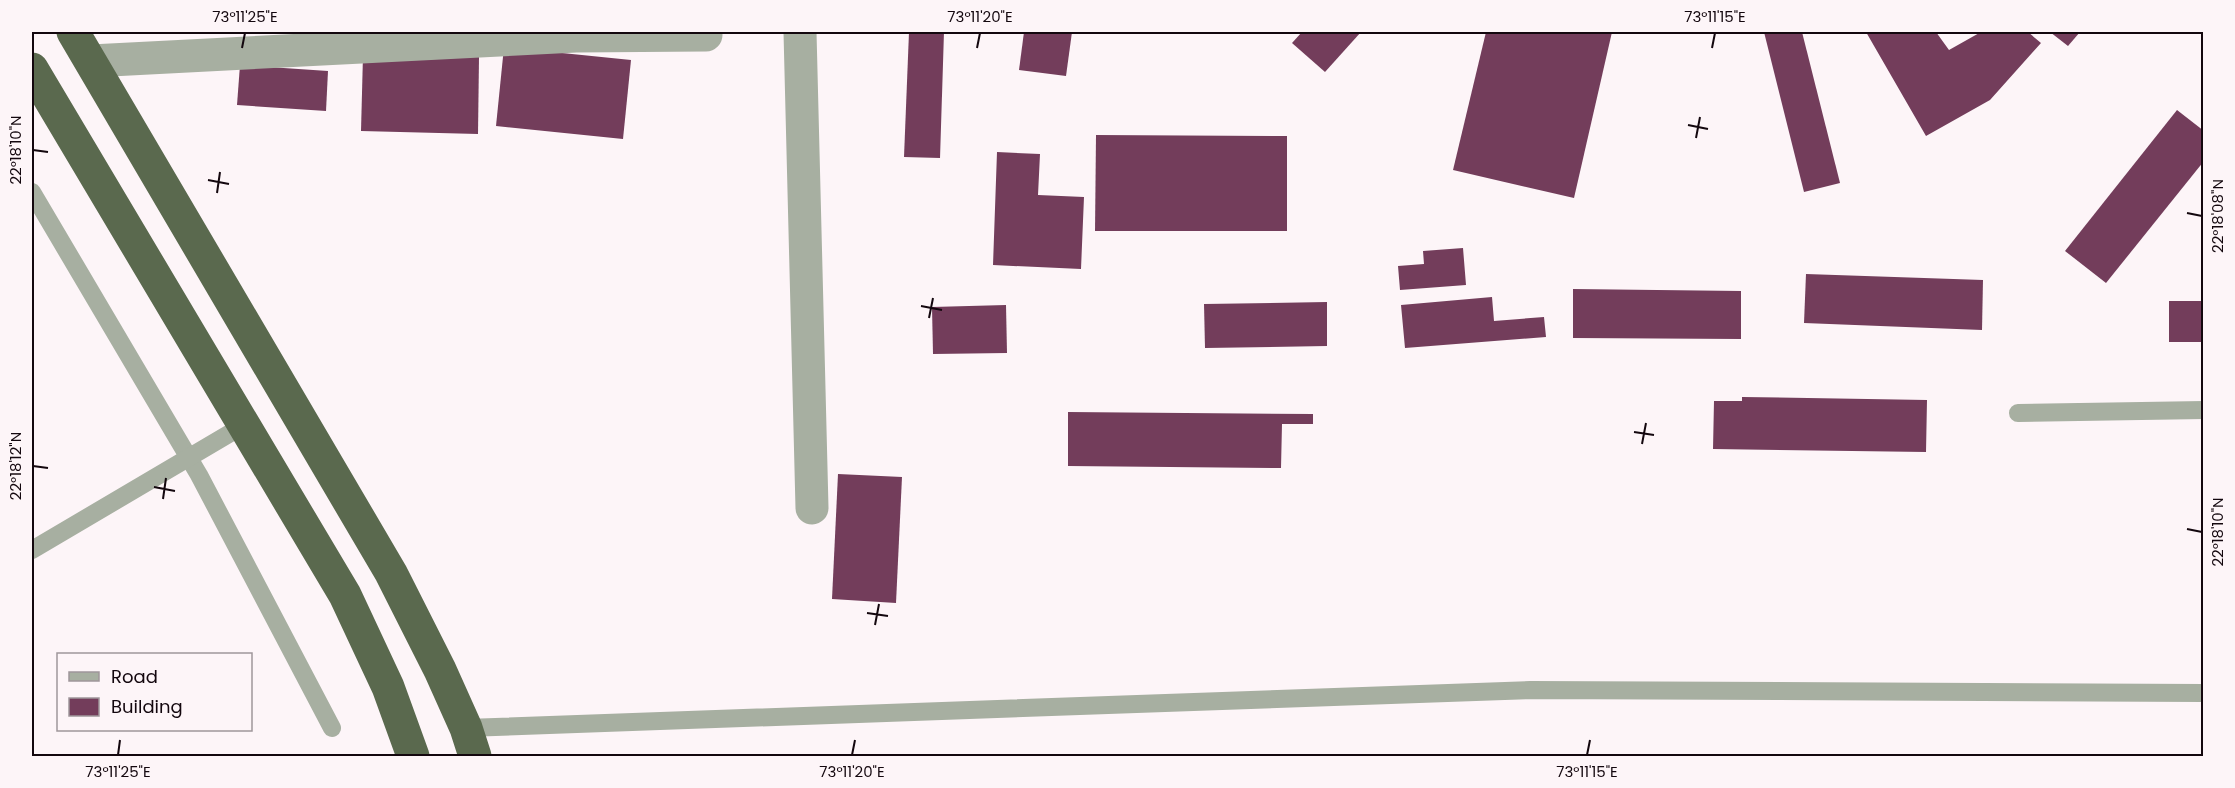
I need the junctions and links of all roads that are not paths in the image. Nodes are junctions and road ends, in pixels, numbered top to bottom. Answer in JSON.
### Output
{"nodes":[{"id":1,"x":73,"y":32,"type":"edge"},
{"id":2,"x":800,"y":32,"type":"edge"},
{"id":3,"x":576,"y":34,"type":"edge"},
{"id":4,"x":706,"y":35,"type":"dead end"},
{"id":5,"x":91,"y":61,"type":"junction"},
{"id":6,"x":32,"y":69,"type":"edge"},
{"id":7,"x":32,"y":192,"type":"edge"},
{"id":8,"x":2204,"y":410,"type":"edge"},
{"id":9,"x":2018,"y":413,"type":"dead end"},
{"id":10,"x":244,"y":425,"type":"junction"},
{"id":11,"x":187,"y":457,"type":"junction"},
{"id":12,"x":812,"y":508,"type":"dead end"},
{"id":13,"x":32,"y":550,"type":"edge"},
{"id":14,"x":2204,"y":693,"type":"edge"},
{"id":15,"x":332,"y":729,"type":"dead end"},
{"id":16,"x":470,"y":742,"type":"edge"},
{"id":17,"x":414,"y":756,"type":"edge"}],
"edges":[{"from":1,"to":5,"type":"highway"},
{"from":2,"to":12,"type":"street"},
{"from":3,"to":4,"type":"street"},
{"from":3,"to":5,"type":"street"},
{"from":5,"to":16,"type":"highway"},
{"from":6,"to":10,"type":"highway"},
{"from":7,"to":11,"type":"lane"},
{"from":8,"to":9,"type":"lane"},
{"from":10,"to":11,"type":"lane"},
{"from":10,"to":17,"type":"highway"},
{"from":11,"to":13,"type":"lane"},
{"from":11,"to":15,"type":"lane"},
{"from":14,"to":16,"type":"lane"}]}
